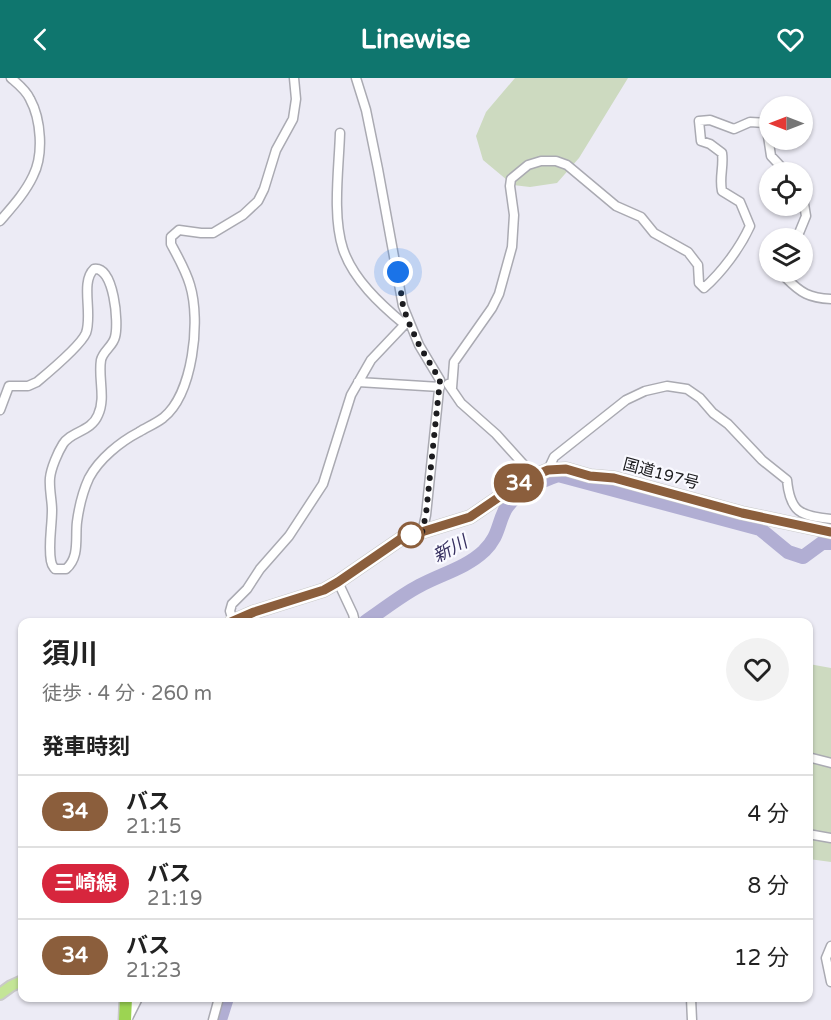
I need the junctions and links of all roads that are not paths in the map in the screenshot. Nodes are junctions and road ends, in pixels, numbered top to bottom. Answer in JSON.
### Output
{"nodes":[{"id":1,"x":11,"y":78,"type":"edge"},
{"id":2,"x":294,"y":78,"type":"edge"},
{"id":3,"x":356,"y":78,"type":"edge"},
{"id":4,"x":340,"y":133,"type":"dead end"},
{"id":5,"x":777,"y":162,"type":"edge"},
{"id":6,"x":0,"y":221,"type":"edge"},
{"id":7,"x":790,"y":282,"type":"edge"},
{"id":8,"x":831,"y":298,"type":"edge"},
{"id":9,"x":406,"y":322,"type":"junction"},
{"id":10,"x":358,"y":382,"type":"junction"},
{"id":11,"x":440,"y":384,"type":"junction"},
{"id":12,"x":452,"y":388,"type":"junction"},
{"id":13,"x":0,"y":410,"type":"edge"},
{"id":14,"x":548,"y":470,"type":"junction"},
{"id":15,"x":533,"y":475,"type":"junction"},
{"id":16,"x":831,"y":519,"type":"edge"},
{"id":17,"x":831,"y":532,"type":"edge"},
{"id":18,"x":422,"y":533,"type":"junction"},
{"id":19,"x":338,"y":582,"type":"junction"},
{"id":20,"x":231,"y":618,"type":"edge"},
{"id":21,"x":241,"y":618,"type":"edge"},
{"id":22,"x":354,"y":618,"type":"edge"},
{"id":23,"x":813,"y":758,"type":"edge"},
{"id":24,"x":831,"y":763,"type":"edge"},
{"id":25,"x":813,"y":835,"type":"edge"},
{"id":26,"x":831,"y":838,"type":"edge"},
{"id":27,"x":831,"y":946,"type":"edge"},
{"id":28,"x":831,"y":982,"type":"edge"},
{"id":29,"x":18,"y":983,"type":"edge"},
{"id":30,"x":0,"y":994,"type":"edge"},
{"id":31,"x":126,"y":1002,"type":"edge"},
{"id":32,"x":136,"y":1002,"type":"edge"},
{"id":33,"x":218,"y":1002,"type":"edge"},
{"id":34,"x":692,"y":1002,"type":"edge"},
{"id":35,"x":126,"y":1020,"type":"edge"},
{"id":36,"x":213,"y":1020,"type":"edge"},
{"id":37,"x":692,"y":1020,"type":"edge"}],
"edges":[{"from":1,"to":6,"type":"street"},
{"from":2,"to":13,"type":"street"},
{"from":3,"to":9,"type":"street"},
{"from":4,"to":9,"type":"street"},
{"from":5,"to":12,"type":"street"},
{"from":7,"to":8,"type":"street"},
{"from":9,"to":10,"type":"street"},
{"from":9,"to":11,"type":"street"},
{"from":10,"to":11,"type":"street"},
{"from":10,"to":20,"type":"street"},
{"from":11,"to":12,"type":"street"},
{"from":11,"to":18,"type":"street"},
{"from":12,"to":15,"type":"street"},
{"from":14,"to":15,"type":"highway","name":"国道197号"},
{"from":14,"to":16,"type":"street"},
{"from":14,"to":17,"type":"highway","name":"国道197号"},
{"from":15,"to":18,"type":"highway","name":"国道197号"},
{"from":18,"to":19,"type":"highway","name":"国道197号"},
{"from":19,"to":21,"type":"highway","name":"国道197号"},
{"from":19,"to":22,"type":"street"},
{"from":23,"to":24,"type":"street"},
{"from":25,"to":26,"type":"street"},
{"from":27,"to":28,"type":"street"},
{"from":29,"to":30,"type":"main road"},
{"from":31,"to":35,"type":"highway"},
{"from":32,"to":35,"type":"street"},
{"from":33,"to":36,"type":"street"},
{"from":34,"to":37,"type":"street"}]}
